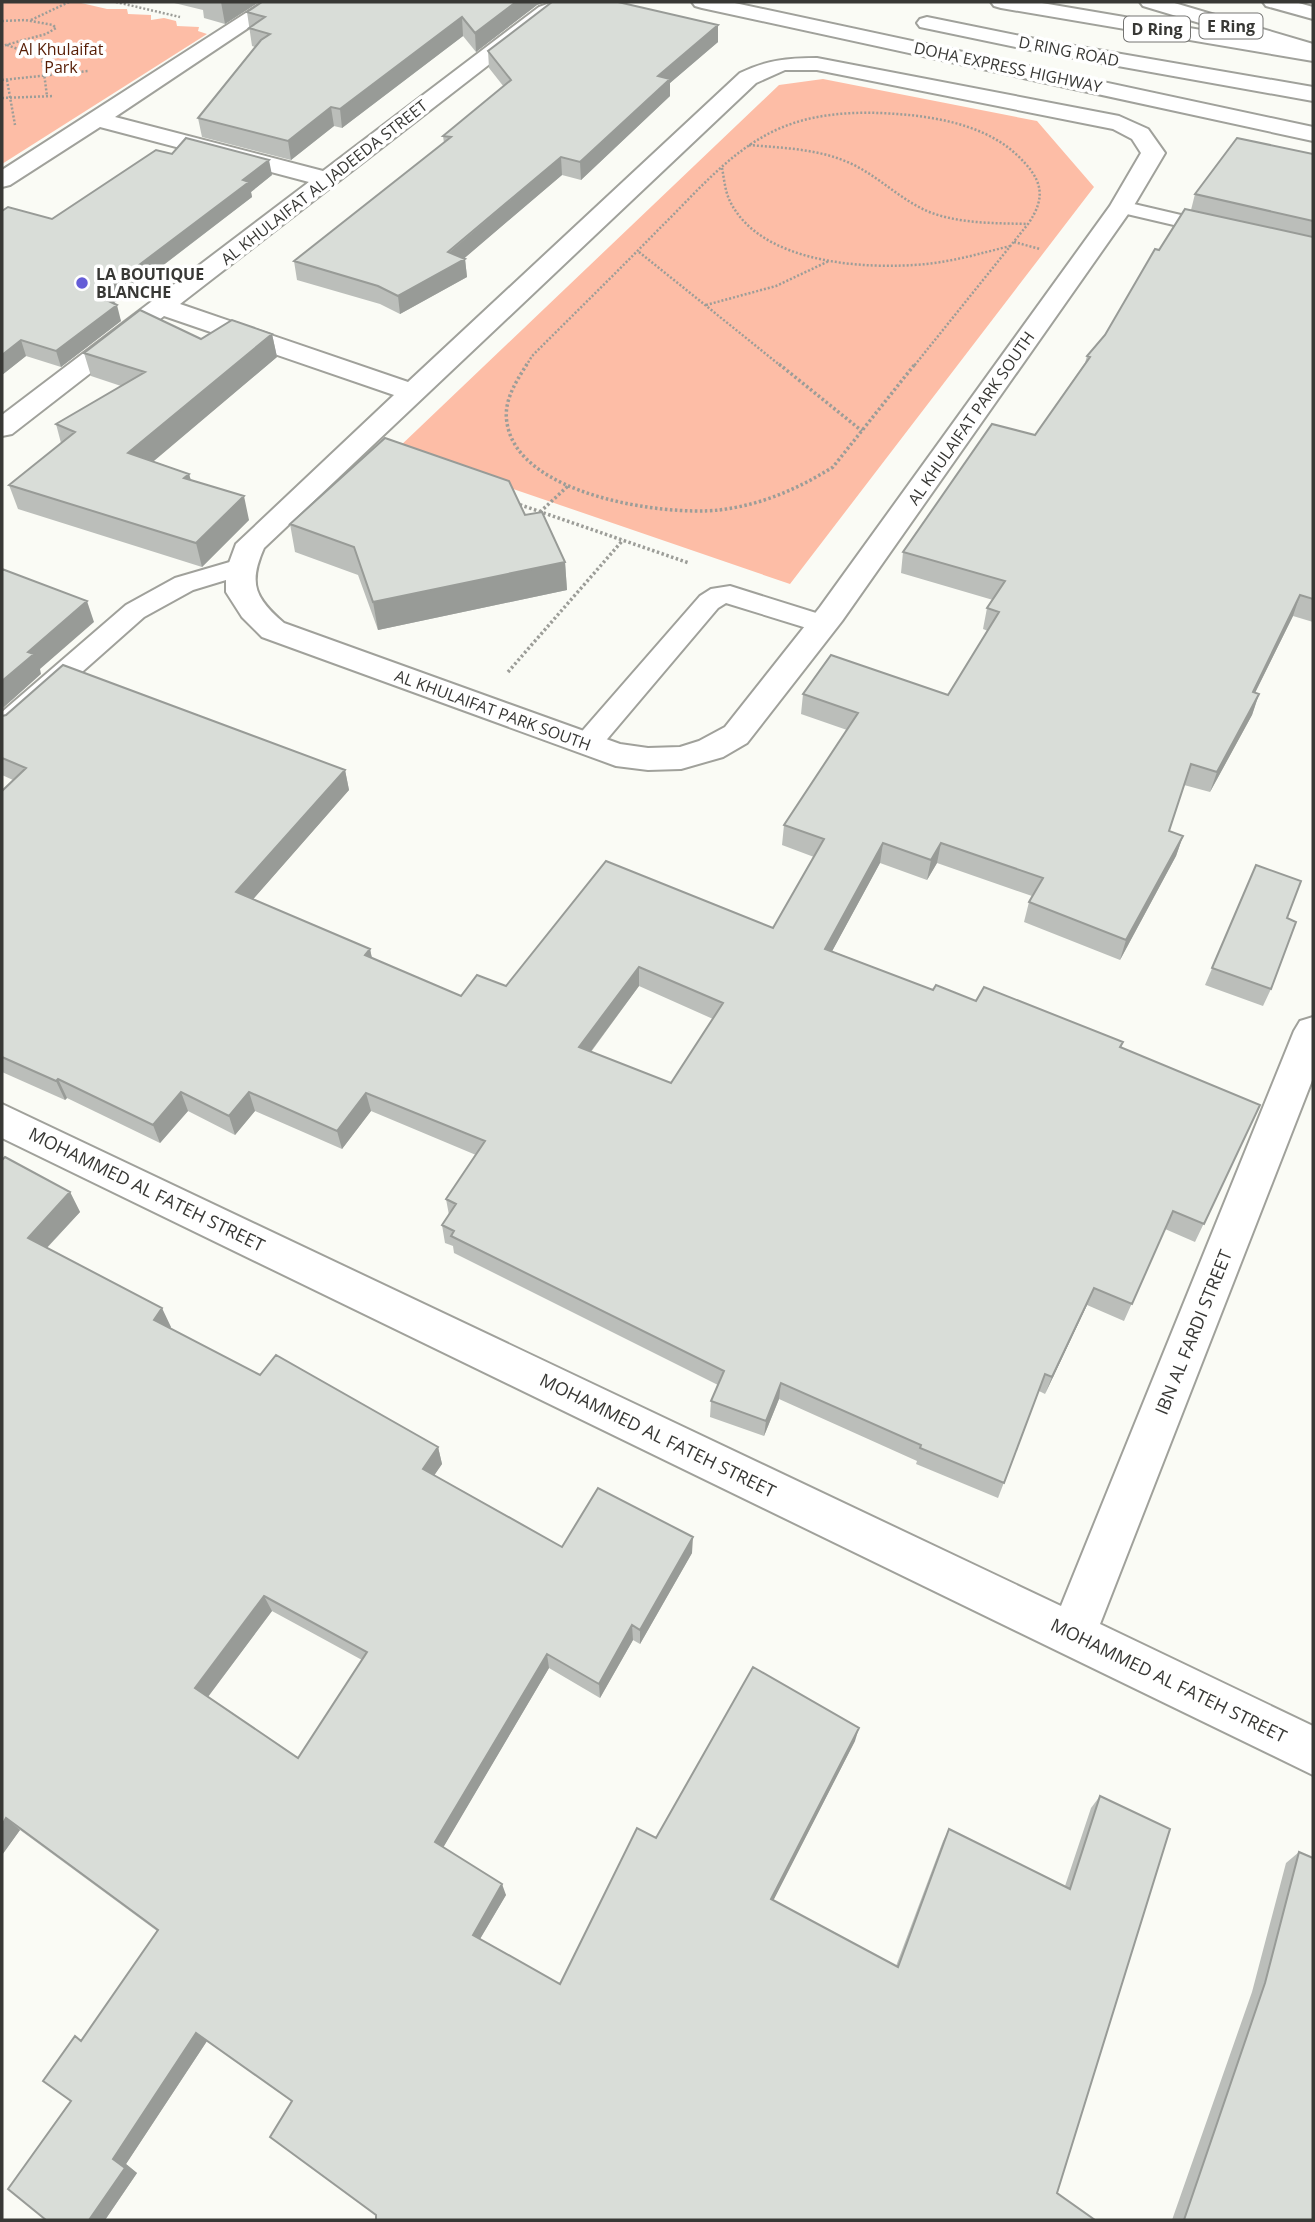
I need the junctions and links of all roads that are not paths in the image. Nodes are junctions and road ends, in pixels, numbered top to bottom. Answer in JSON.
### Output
{"nodes":[{"id":1,"x":277,"y":2,"type":"edge"},
{"id":2,"x":573,"y":2,"type":"edge"},
{"id":3,"x":702,"y":2,"type":"edge"},
{"id":4,"x":1001,"y":2,"type":"edge"},
{"id":5,"x":1150,"y":2,"type":"edge"},
{"id":6,"x":1273,"y":2,"type":"edge"},
{"id":7,"x":549,"y":6,"type":"edge"},
{"id":8,"x":1313,"y":13,"type":"edge"},
{"id":9,"x":911,"y":20,"type":"dead end"},
{"id":10,"x":1313,"y":53,"type":"edge"},
{"id":11,"x":1313,"y":94,"type":"edge"},
{"id":12,"x":97,"y":119,"type":"junction"},
{"id":13,"x":1313,"y":134,"type":"edge"},
{"id":14,"x":326,"y":179,"type":"junction"},
{"id":15,"x":2,"y":180,"type":"edge"},
{"id":16,"x":1121,"y":207,"type":"junction"},
{"id":17,"x":1236,"y":233,"type":"edge"},
{"id":18,"x":163,"y":307,"type":"junction"},
{"id":19,"x":412,"y":391,"type":"junction"},
{"id":20,"x":2,"y":428,"type":"edge"},
{"id":21,"x":240,"y":567,"type":"junction"},
{"id":22,"x":823,"y":624,"type":"junction"},
{"id":23,"x":2,"y":727,"type":"edge"},
{"id":24,"x":587,"y":744,"type":"junction"},
{"id":25,"x":1313,"y":1031,"type":"edge"},
{"id":26,"x":2,"y":1120,"type":"edge"},
{"id":27,"x":1073,"y":1633,"type":"junction"},
{"id":28,"x":1313,"y":1751,"type":"edge"}],
"edges":[{"from":1,"to":12,"type":"main road"},
{"from":2,"to":7,"type":"main road","name":"AL KHULAIFAT AL JADEEDA STREET"},
{"from":3,"to":13,"type":"main road","name":"DOHA EXPRESS HIGHWAY"},
{"from":4,"to":10,"type":"main road","name":"D RING ROAD","number":"D Ring"},
{"from":5,"to":10,"type":"main road","number":"E Ring"},
{"from":6,"to":8,"type":"main road","number":"E Ring"},
{"from":7,"to":14,"type":"main road","name":"AL KHULAIFAT AL JADEEDA STREET"},
{"from":9,"to":11,"type":"main road","name":"D RING ROAD","number":"D Ring"},
{"from":12,"to":14,"type":"main road"},
{"from":12,"to":15,"type":"main road"},
{"from":14,"to":18,"type":"main road","name":"AL KHULAIFAT AL JADEEDA STREET"},
{"from":16,"to":17,"type":"lane"},
{"from":16,"to":19,"type":"main road","name":"AL KHULAIFAT PARK SOUTH"},
{"from":16,"to":22,"type":"main road","name":"AL KHULAIFAT PARK SOUTH"},
{"from":18,"to":19,"type":"main road"},
{"from":18,"to":20,"type":"main road","name":"AL KHULAIFAT AL JADEEDA STREET"},
{"from":19,"to":21,"type":"main road","name":"AL KHULAIFAT PARK SOUTH"},
{"from":21,"to":23,"type":"lane"},
{"from":21,"to":24,"type":"main road","name":"AL KHULAIFAT PARK SOUTH"},
{"from":22,"to":24,"type":"main road","name":"AL KHULAIFAT PARK SOUTH"},
{"from":22,"to":24,"type":"lane"},
{"from":25,"to":27,"type":"main road","name":"IBN AL FARDI STREET"},
{"from":26,"to":27,"type":"main road","name":"MOHAMMED AL FATEH STREET"},
{"from":27,"to":28,"type":"main road","name":"MOHAMMED AL FATEH STREET"}]}
